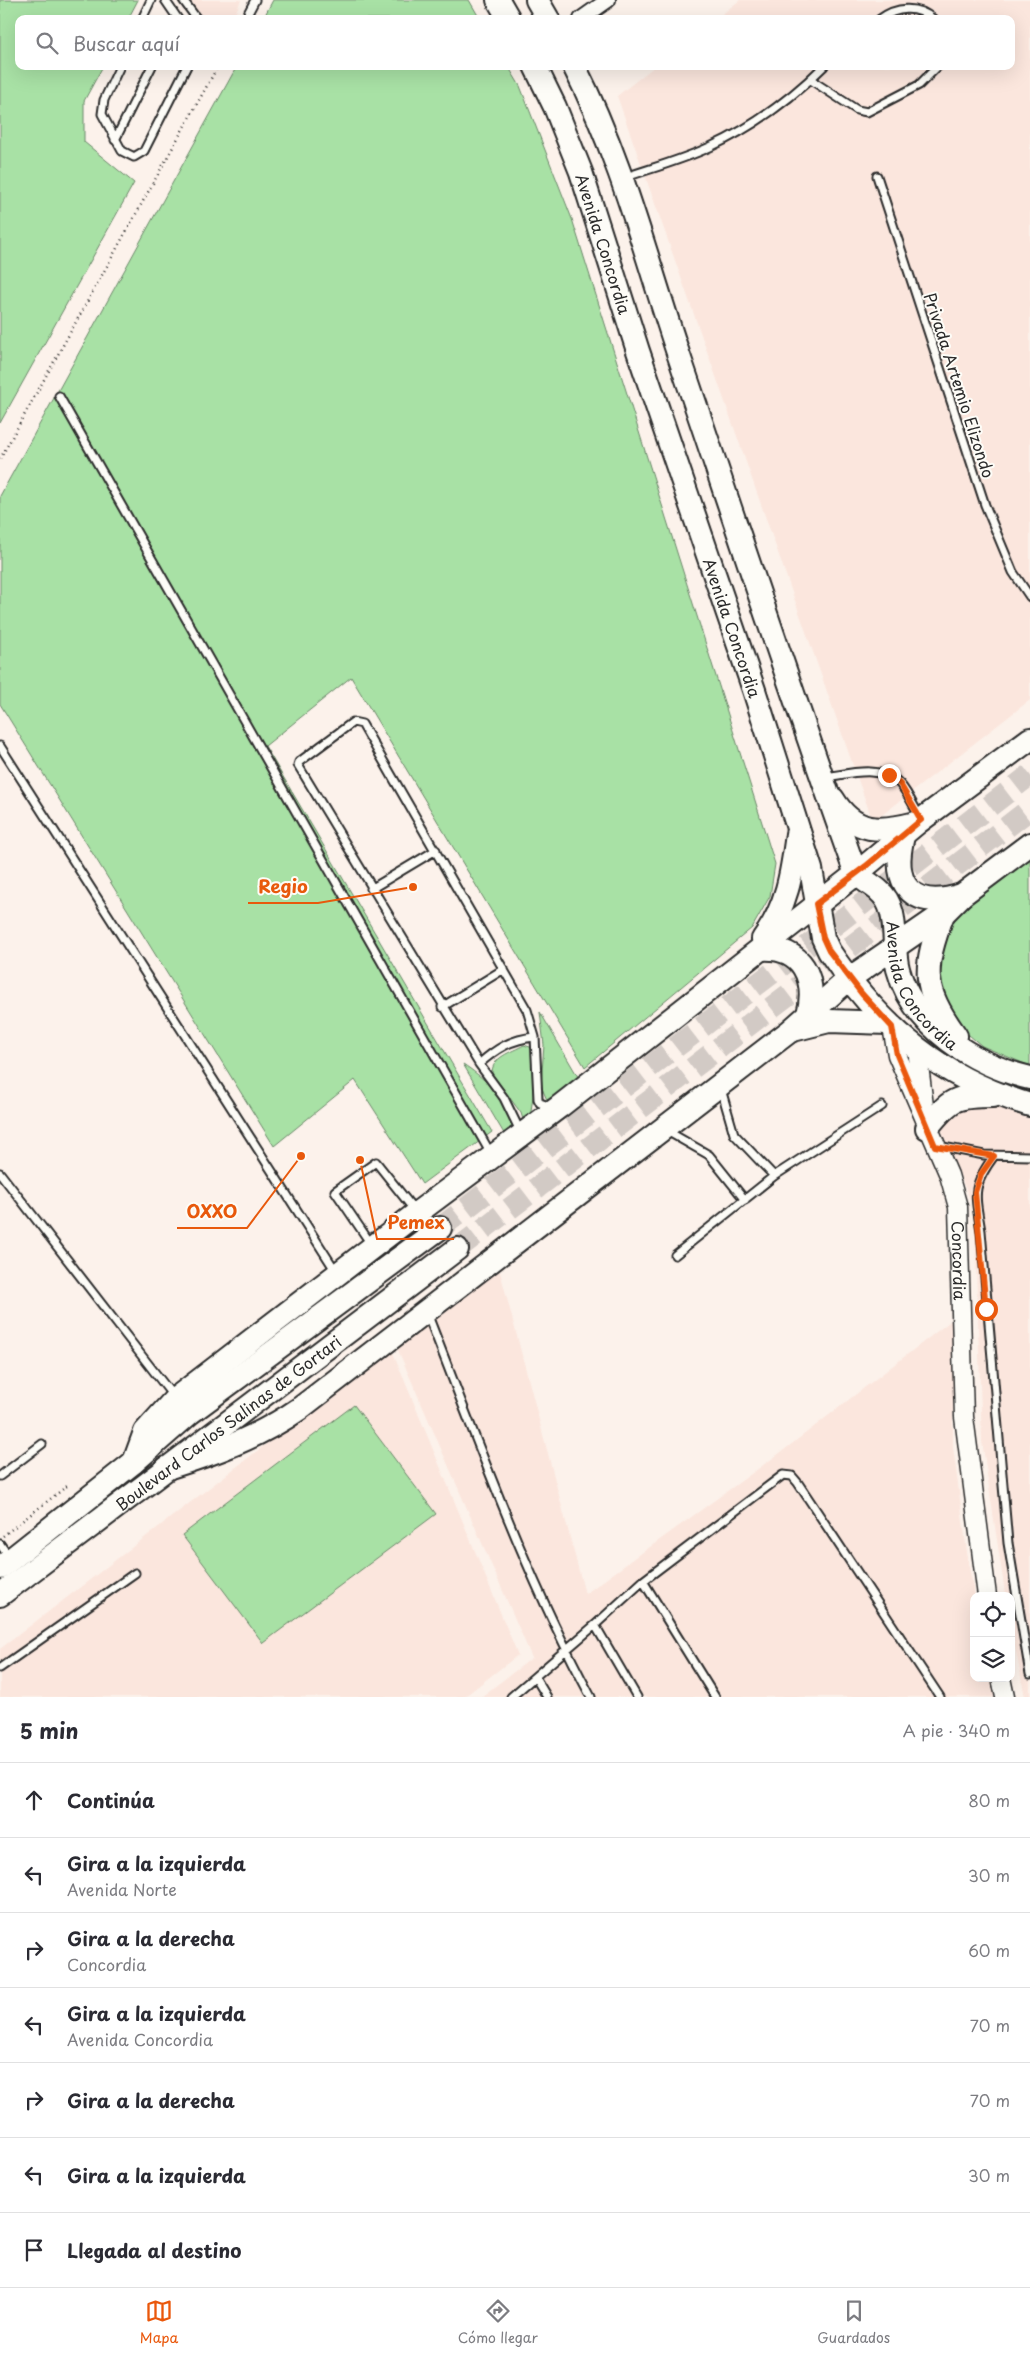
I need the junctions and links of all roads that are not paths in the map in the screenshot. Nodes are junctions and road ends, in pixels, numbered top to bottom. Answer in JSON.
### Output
{"nodes":[{"id":1,"x":151,"y":0,"type":"edge"},
{"id":2,"x":165,"y":0,"type":"edge"},
{"id":3,"x":183,"y":0,"type":"edge"},
{"id":4,"x":255,"y":0,"type":"edge"},
{"id":5,"x":498,"y":0,"type":"edge"},
{"id":6,"x":537,"y":0,"type":"edge"},
{"id":7,"x":608,"y":0,"type":"edge"},
{"id":8,"x":144,"y":15,"type":"edge"},
{"id":9,"x":175,"y":15,"type":"edge"},
{"id":10,"x":194,"y":15,"type":"edge"},
{"id":11,"x":247,"y":15,"type":"edge"},
{"id":12,"x":507,"y":15,"type":"edge"},
{"id":13,"x":546,"y":15,"type":"edge"},
{"id":14,"x":587,"y":15,"type":"edge"},
{"id":15,"x":886,"y":15,"type":"edge"},
{"id":16,"x":927,"y":15,"type":"edge"},
{"id":17,"x":118,"y":70,"type":"edge"},
{"id":18,"x":150,"y":70,"type":"edge"},
{"id":19,"x":185,"y":70,"type":"edge"},
{"id":20,"x":537,"y":70,"type":"edge"},
{"id":21,"x":576,"y":70,"type":"edge"},
{"id":22,"x":820,"y":70,"type":"edge"},
{"id":23,"x":934,"y":70,"type":"edge"},
{"id":24,"x":811,"y":80,"type":"junction"},
{"id":25,"x":115,"y":140,"type":"junction"},
{"id":26,"x":877,"y":176,"type":"dead end"},
{"id":27,"x":623,"y":178,"type":"junction"},
{"id":28,"x":59,"y":396,"type":"dead end"},
{"id":29,"x":1030,"y":597,"type":"edge"},
{"id":30,"x":1030,"y":739,"type":"edge"},
{"id":31,"x":0,"y":746,"type":"edge"},
{"id":32,"x":823,"y":782,"type":"junction"},
{"id":33,"x":798,"y":825,"type":"junction"},
{"id":34,"x":914,"y":826,"type":"junction"},
{"id":35,"x":1030,"y":844,"type":"edge"},
{"id":36,"x":436,"y":850,"type":"junction"},
{"id":37,"x":856,"y":874,"type":"junction"},
{"id":38,"x":371,"y":889,"type":"junction"},
{"id":39,"x":962,"y":895,"type":"junction"},
{"id":40,"x":816,"y":904,"type":"junction"},
{"id":41,"x":943,"y":914,"type":"junction"},
{"id":42,"x":895,"y":946,"type":"junction"},
{"id":43,"x":756,"y":953,"type":"junction"},
{"id":44,"x":504,"y":969,"type":"junction"},
{"id":45,"x":850,"y":978,"type":"junction"},
{"id":46,"x":442,"y":1007,"type":"junction"},
{"id":47,"x":808,"y":1015,"type":"junction"},
{"id":48,"x":890,"y":1025,"type":"junction"},
{"id":49,"x":790,"y":1031,"type":"junction"},
{"id":50,"x":535,"y":1037,"type":"junction"},
{"id":51,"x":917,"y":1049,"type":"junction"},
{"id":52,"x":967,"y":1051,"type":"junction"},
{"id":53,"x":478,"y":1064,"type":"junction"},
{"id":54,"x":1030,"y":1078,"type":"edge"},
{"id":55,"x":720,"y":1084,"type":"junction"},
{"id":56,"x":1000,"y":1096,"type":"junction"},
{"id":57,"x":1030,"y":1105,"type":"edge"},
{"id":58,"x":882,"y":1106,"type":"dead end"},
{"id":59,"x":559,"y":1107,"type":"junction"},
{"id":60,"x":662,"y":1128,"type":"junction"},
{"id":61,"x":929,"y":1133,"type":"junction"},
{"id":62,"x":521,"y":1135,"type":"junction"},
{"id":63,"x":492,"y":1156,"type":"junction"},
{"id":64,"x":994,"y":1156,"type":"junction"},
{"id":65,"x":1030,"y":1156,"type":"edge"},
{"id":66,"x":0,"y":1173,"type":"edge"},
{"id":67,"x":774,"y":1176,"type":"junction"},
{"id":68,"x":746,"y":1200,"type":"junction"},
{"id":69,"x":417,"y":1213,"type":"junction"},
{"id":70,"x":440,"y":1228,"type":"tunnel mouth"},
{"id":71,"x":373,"y":1246,"type":"junction"},
{"id":72,"x":457,"y":1249,"type":"tunnel mouth"},
{"id":73,"x":675,"y":1255,"type":"dead end"},
{"id":74,"x":338,"y":1274,"type":"junction"},
{"id":75,"x":426,"y":1311,"type":"junction"},
{"id":76,"x":175,"y":1399,"type":"junction"},
{"id":77,"x":42,"y":1444,"type":"dead end"},
{"id":78,"x":134,"y":1462,"type":"junction"},
{"id":79,"x":167,"y":1468,"type":"junction"},
{"id":80,"x":0,"y":1476,"type":"edge"},
{"id":81,"x":4,"y":1557,"type":"edge"},
{"id":82,"x":136,"y":1573,"type":"dead end"},
{"id":83,"x":643,"y":1580,"type":"junction"},
{"id":84,"x":987,"y":1592,"type":"edge"},
{"id":85,"x":0,"y":1595,"type":"edge"},
{"id":86,"x":595,"y":1625,"type":"junction"},
{"id":87,"x":566,"y":1650,"type":"junction"},
{"id":88,"x":0,"y":1668,"type":"edge"},
{"id":89,"x":1030,"y":1674,"type":"edge"},
{"id":90,"x":535,"y":1677,"type":"junction"},
{"id":91,"x":1002,"y":1682,"type":"edge"},
{"id":92,"x":511,"y":1697,"type":"edge"},
{"id":93,"x":547,"y":1697,"type":"edge"},
{"id":94,"x":591,"y":1697,"type":"edge"},
{"id":95,"x":636,"y":1697,"type":"edge"},
{"id":96,"x":715,"y":1697,"type":"edge"},
{"id":97,"x":940,"y":1697,"type":"edge"},
{"id":98,"x":1005,"y":1697,"type":"edge"}],
"edges":[{"from":1,"to":8,"type":"lane"},
{"from":2,"to":9,"type":"lane"},
{"from":3,"to":10,"type":"lane"},
{"from":4,"to":11,"type":"lane"},
{"from":5,"to":12,"type":"main road"},
{"from":6,"to":13,"type":"main road"},
{"from":7,"to":14,"type":"street"},
{"from":15,"to":16,"type":"lane"},
{"from":17,"to":25,"type":"lane"},
{"from":18,"to":25,"type":"lane"},
{"from":19,"to":25,"type":"lane"},
{"from":20,"to":33,"type":"main road","name":"Avenida Concordia"},
{"from":21,"to":27,"type":"main road"},
{"from":22,"to":24,"type":"lane"},
{"from":23,"to":24,"type":"lane"},
{"from":24,"to":27,"type":"lane"},
{"from":26,"to":29,"type":"lane","name":"Privada Artemio Elizondo"},
{"from":27,"to":32,"type":"main road"},
{"from":28,"to":63,"type":"lane"},
{"from":30,"to":34,"type":"main road"},
{"from":31,"to":74,"type":"lane"},
{"from":32,"to":34,"type":"main road"},
{"from":32,"to":34,"type":"lane"},
{"from":32,"to":37,"type":"main road"},
{"from":33,"to":40,"type":"main road","name":"Avenida Concordia"},
{"from":33,"to":43,"type":"main road"},
{"from":34,"to":37,"type":"main road"},
{"from":34,"to":39,"type":"main road"},
{"from":35,"to":39,"type":"main road"},
{"from":36,"to":38,"type":"lane"},
{"from":36,"to":38,"type":"lane"},
{"from":36,"to":44,"type":"lane"},
{"from":37,"to":40,"type":"main road"},
{"from":37,"to":42,"type":"main road","name":"Avenida Concordia"},
{"from":38,"to":46,"type":"lane"},
{"from":39,"to":41,"type":"main road"},
{"from":40,"to":43,"type":"main road"},
{"from":40,"to":45,"type":"main road","name":"Avenida Concordia"},
{"from":41,"to":42,"type":"main road"},
{"from":41,"to":52,"type":"main road"},
{"from":42,"to":45,"type":"main road"},
{"from":42,"to":52,"type":"main road","name":"Avenida Concordia"},
{"from":43,"to":47,"type":"main road"},
{"from":43,"to":59,"type":"main road"},
{"from":44,"to":46,"type":"lane"},
{"from":44,"to":50,"type":"lane"},
{"from":45,"to":47,"type":"main road"},
{"from":45,"to":48,"type":"main road","name":"Avenida Concordia"},
{"from":46,"to":53,"type":"lane"},
{"from":47,"to":49,"type":"main road"},
{"from":48,"to":49,"type":"main road"},
{"from":48,"to":51,"type":"main road","name":"Avenida Concordia"},
{"from":48,"to":61,"type":"street","name":"Concordia"},
{"from":49,"to":55,"type":"main road"},
{"from":50,"to":53,"type":"lane"},
{"from":50,"to":59,"type":"lane"},
{"from":51,"to":56,"type":"main road","name":"Avenida Concordia"},
{"from":51,"to":61,"type":"street"},
{"from":52,"to":54,"type":"main road","name":"Avenida Concordia"},
{"from":53,"to":62,"type":"lane"},
{"from":55,"to":60,"type":"main road"},
{"from":55,"to":67,"type":"lane"},
{"from":56,"to":57,"type":"main road","name":"Avenida Concordia"},
{"from":56,"to":61,"type":"main road"},
{"from":58,"to":67,"type":"lane"},
{"from":59,"to":62,"type":"main road"},
{"from":60,"to":68,"type":"lane"},
{"from":60,"to":75,"type":"main road"},
{"from":61,"to":64,"type":"lane"},
{"from":61,"to":84,"type":"street","name":"Concordia"},
{"from":62,"to":63,"type":"main road"},
{"from":63,"to":69,"type":"main road"},
{"from":64,"to":65,"type":"lane"},
{"from":64,"to":89,"type":"lane"},
{"from":66,"to":76,"type":"lane"},
{"from":67,"to":68,"type":"lane"},
{"from":68,"to":73,"type":"lane"},
{"from":69,"to":71,"type":"main road"},
{"from":69,"to":71,"type":"lane"},
{"from":70,"to":78,"type":"main road","name":"Boulevard Carlos Salinas de Gortari"},
{"from":71,"to":74,"type":"main road"},
{"from":72,"to":79,"type":"main road","name":"Boulevard Carlos Salinas de Gortari"},
{"from":74,"to":76,"type":"main road"},
{"from":75,"to":79,"type":"main road"},
{"from":75,"to":87,"type":"lane"},
{"from":76,"to":78,"type":"main road"},
{"from":77,"to":80,"type":"lane"},
{"from":78,"to":81,"type":"main road","name":"Boulevard Carlos Salinas de Gortari"},
{"from":79,"to":85,"type":"main road","name":"Boulevard Carlos Salinas de Gortari"},
{"from":82,"to":88,"type":"lane"},
{"from":83,"to":86,"type":"lane"},
{"from":83,"to":96,"type":"lane"},
{"from":83,"to":97,"type":"lane"},
{"from":86,"to":87,"type":"lane"},
{"from":86,"to":95,"type":"lane"},
{"from":87,"to":90,"type":"lane"},
{"from":87,"to":94,"type":"lane"},
{"from":90,"to":92,"type":"lane"},
{"from":90,"to":93,"type":"lane"},
{"from":91,"to":98,"type":"street"}]}
